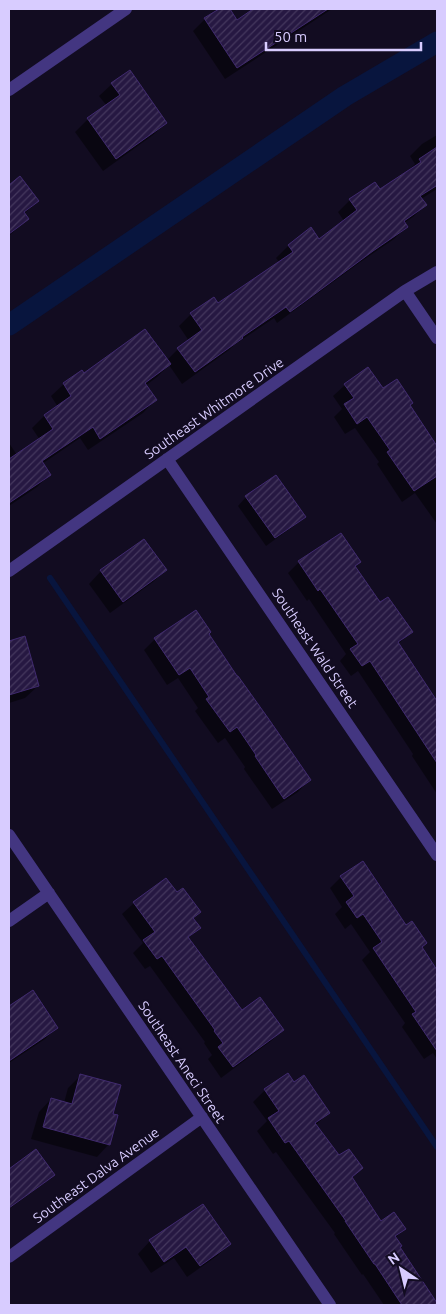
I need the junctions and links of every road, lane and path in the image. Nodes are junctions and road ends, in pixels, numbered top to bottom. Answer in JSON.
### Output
{"nodes":[{"id":1,"x":126,"y":9,"type":"edge"},
{"id":2,"x":9,"y":90,"type":"edge"},
{"id":3,"x":437,"y":272,"type":"edge"},
{"id":4,"x":405,"y":292,"type":"junction"},
{"id":5,"x":437,"y":338,"type":"edge"},
{"id":6,"x":167,"y":459,"type":"junction"},
{"id":7,"x":9,"y":571,"type":"edge"},
{"id":8,"x":9,"y":835,"type":"edge"},
{"id":9,"x":437,"y":854,"type":"edge"},
{"id":10,"x":48,"y":893,"type":"junction"},
{"id":11,"x":9,"y":920,"type":"edge"},
{"id":12,"x":202,"y":1117,"type":"junction"},
{"id":13,"x":9,"y":1257,"type":"edge"},
{"id":14,"x":330,"y":1305,"type":"edge"}],
"edges":[{"from":1,"to":2,"type":"street"},
{"from":3,"to":4,"type":"street","name":"Southeast Whitmore Drive"},
{"from":4,"to":5,"type":"street"},
{"from":4,"to":6,"type":"street","name":"Southeast Whitmore Drive"},
{"from":6,"to":7,"type":"street","name":"Southeast Whitmore Drive"},
{"from":6,"to":9,"type":"street","name":"Southeast Wald Street"},
{"from":8,"to":10,"type":"street","name":"Southeast Aneci Street"},
{"from":10,"to":11,"type":"street"},
{"from":10,"to":12,"type":"street","name":"Southeast Aneci Street"},
{"from":12,"to":13,"type":"street","name":"Southeast Dalva Avenue"},
{"from":12,"to":14,"type":"street","name":"Southeast Aneci Street"}]}
